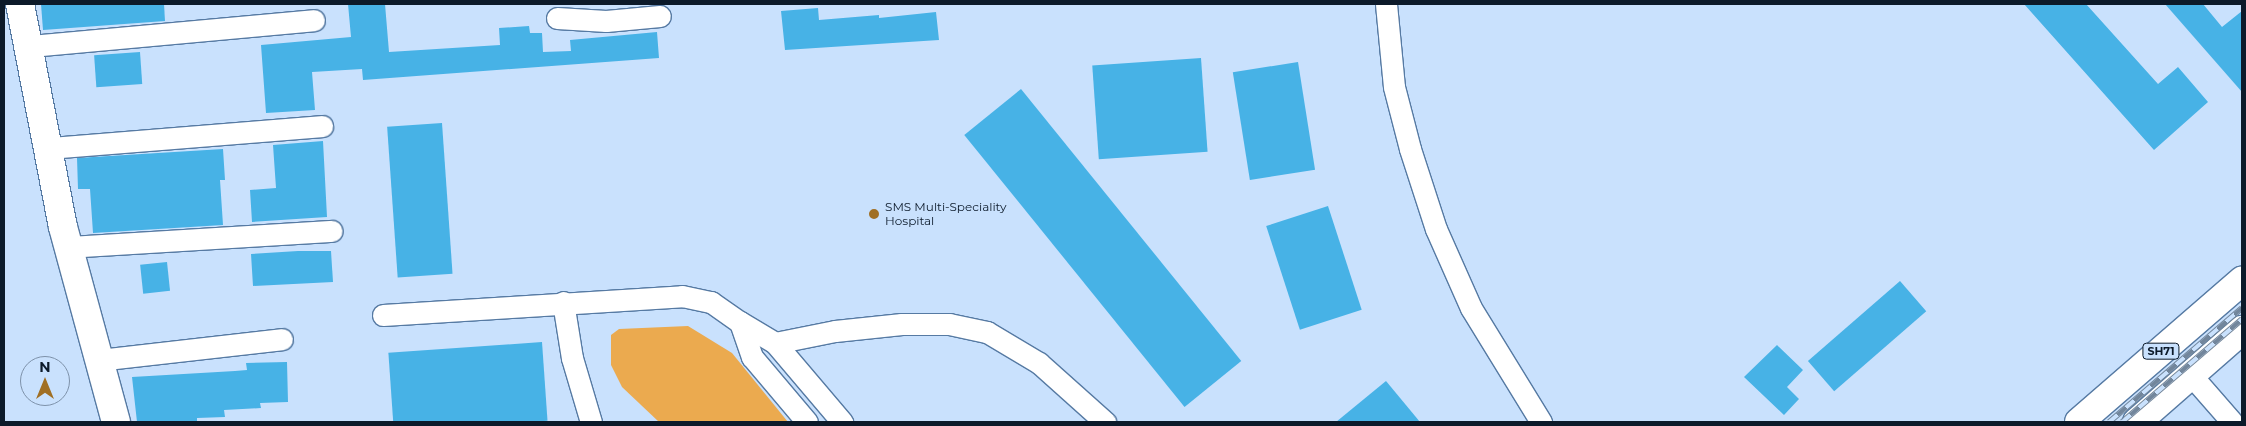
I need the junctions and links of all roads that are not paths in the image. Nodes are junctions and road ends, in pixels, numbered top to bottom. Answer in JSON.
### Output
{"nodes":[{"id":1,"x":20,"y":4,"type":"edge"},
{"id":2,"x":1386,"y":4,"type":"edge"},
{"id":3,"x":606,"y":12,"type":"edge"},
{"id":4,"x":660,"y":16,"type":"dead end"},
{"id":5,"x":557,"y":18,"type":"dead end"},
{"id":6,"x":314,"y":20,"type":"dead end"},
{"id":7,"x":30,"y":46,"type":"junction"},
{"id":8,"x":322,"y":126,"type":"dead end"},
{"id":9,"x":49,"y":148,"type":"junction"},
{"id":10,"x":332,"y":231,"type":"dead end"},
{"id":11,"x":68,"y":247,"type":"junction"},
{"id":12,"x":2242,"y":281,"type":"edge"},
{"id":13,"x":562,"y":302,"type":"junction"},
{"id":14,"x":384,"y":315,"type":"dead end"},
{"id":15,"x":740,"y":322,"type":"junction"},
{"id":16,"x":2242,"y":330,"type":"edge"},
{"id":17,"x":282,"y":340,"type":"dead end"},
{"id":18,"x":775,"y":343,"type":"junction"},
{"id":19,"x":99,"y":360,"type":"junction"},
{"id":20,"x":2191,"y":375,"type":"junction"},
{"id":21,"x":116,"y":422,"type":"edge"},
{"id":22,"x":591,"y":422,"type":"edge"},
{"id":23,"x":807,"y":422,"type":"edge"},
{"id":24,"x":842,"y":422,"type":"edge"},
{"id":25,"x":1105,"y":422,"type":"edge"},
{"id":26,"x":1541,"y":422,"type":"edge"},
{"id":27,"x":2079,"y":422,"type":"edge"},
{"id":28,"x":2137,"y":422,"type":"edge"},
{"id":29,"x":2232,"y":422,"type":"edge"}],
"edges":[{"from":1,"to":7,"type":"street"},
{"from":2,"to":26,"type":"street"},
{"from":3,"to":4,"type":"street"},
{"from":3,"to":5,"type":"street"},
{"from":6,"to":7,"type":"street"},
{"from":7,"to":9,"type":"street"},
{"from":8,"to":9,"type":"street"},
{"from":9,"to":11,"type":"street"},
{"from":10,"to":11,"type":"street"},
{"from":11,"to":19,"type":"street"},
{"from":12,"to":27,"type":"street","number":"SH71"},
{"from":13,"to":14,"type":"street"},
{"from":13,"to":15,"type":"street"},
{"from":13,"to":22,"type":"street"},
{"from":15,"to":18,"type":"street"},
{"from":15,"to":23,"type":"street"},
{"from":16,"to":20,"type":"street"},
{"from":17,"to":19,"type":"street"},
{"from":18,"to":24,"type":"street"},
{"from":18,"to":25,"type":"street"},
{"from":19,"to":21,"type":"street"},
{"from":20,"to":28,"type":"street"},
{"from":20,"to":29,"type":"street"}]}
